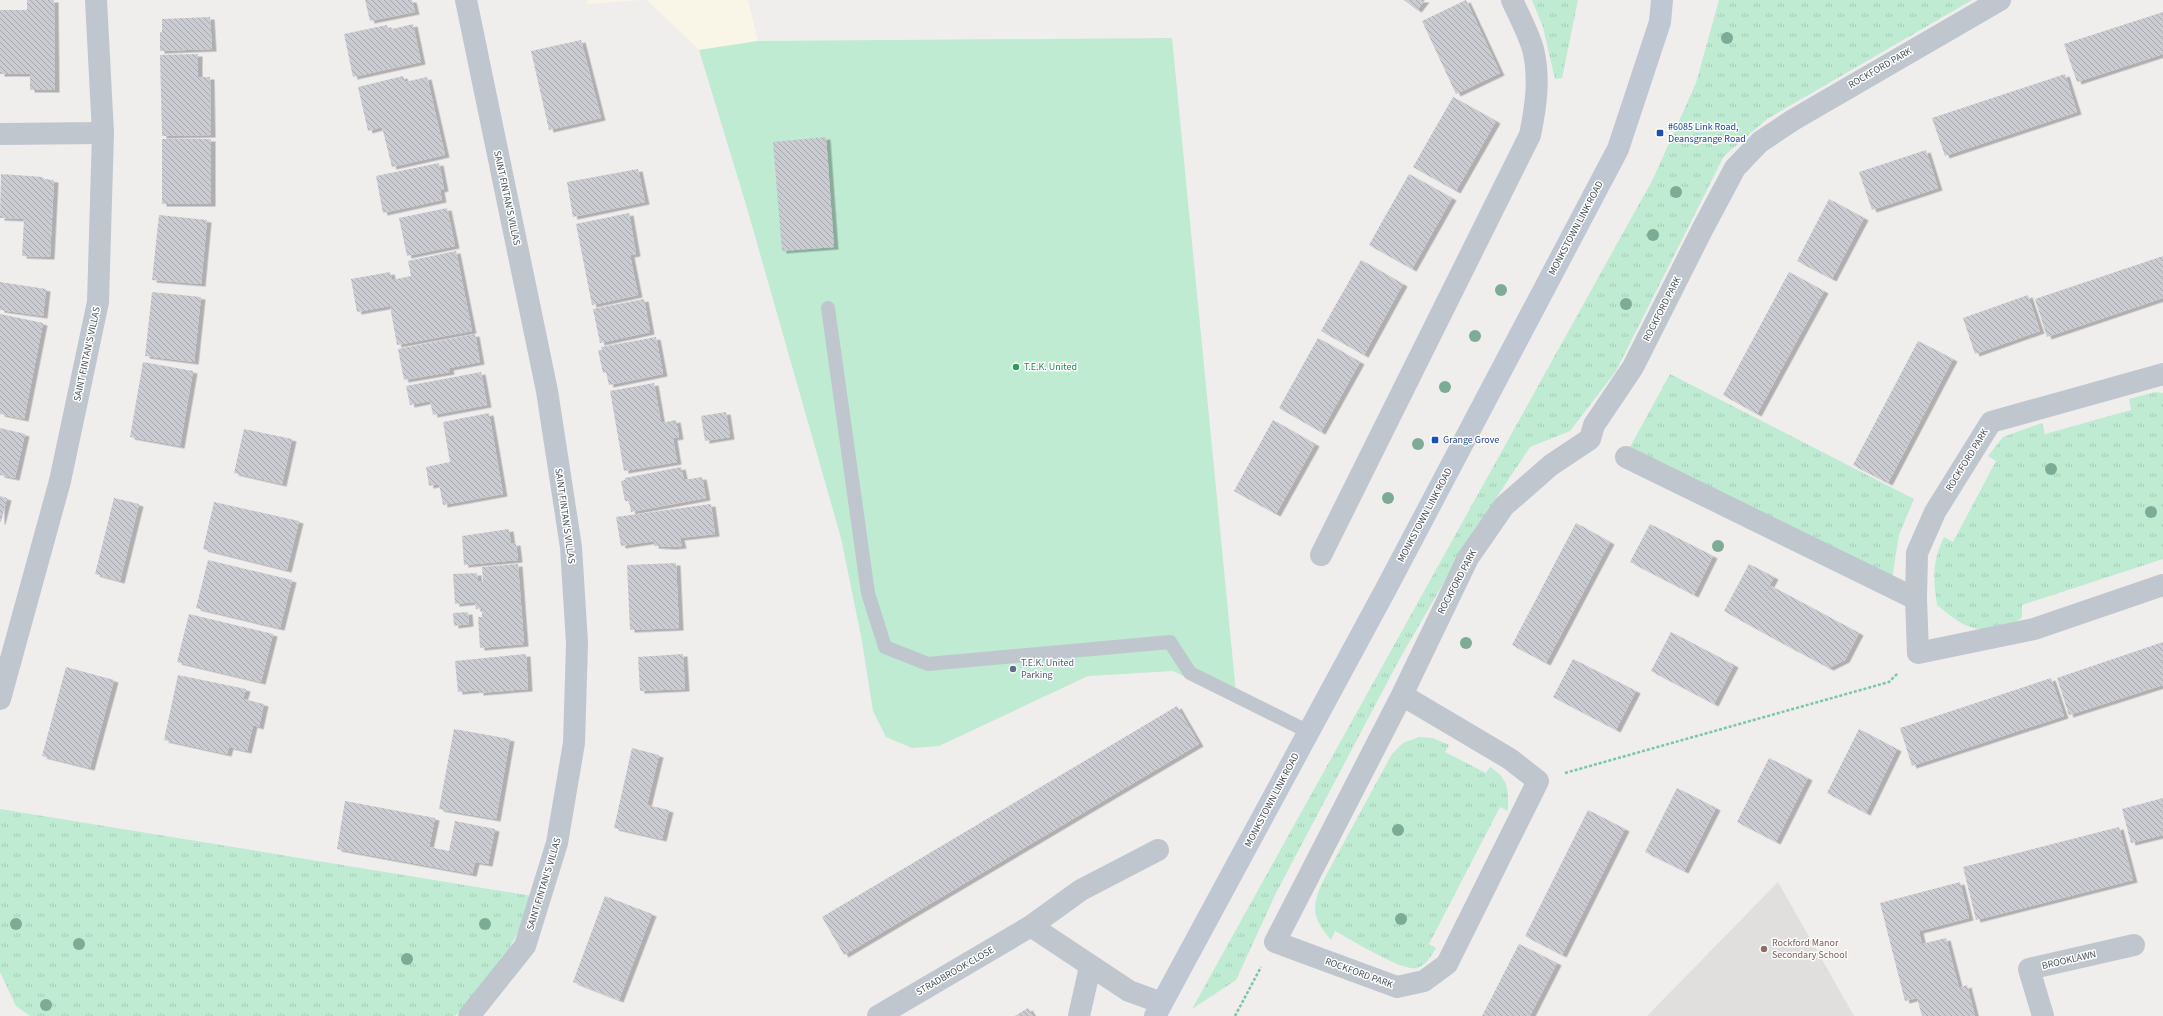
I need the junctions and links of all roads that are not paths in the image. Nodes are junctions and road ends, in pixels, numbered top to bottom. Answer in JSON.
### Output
{"nodes":[{"id":1,"x":96,"y":0,"type":"edge"},
{"id":2,"x":466,"y":0,"type":"edge"},
{"id":3,"x":1512,"y":0,"type":"edge"},
{"id":4,"x":1662,"y":0,"type":"edge"},
{"id":5,"x":2000,"y":0,"type":"edge"},
{"id":6,"x":103,"y":133,"type":"junction"},
{"id":7,"x":0,"y":134,"type":"edge"},
{"id":8,"x":828,"y":308,"type":"dead end"},
{"id":9,"x":2163,"y":374,"type":"edge"},
{"id":10,"x":1626,"y":457,"type":"dead end"},
{"id":11,"x":1321,"y":555,"type":"dead end"},
{"id":12,"x":2163,"y":585,"type":"edge"},
{"id":13,"x":1916,"y":599,"type":"junction"},
{"id":14,"x":1402,"y":695,"type":"junction"},
{"id":15,"x":0,"y":699,"type":"edge"},
{"id":16,"x":1309,"y":732,"type":"junction"},
{"id":17,"x":1158,"y":850,"type":"dead end"},
{"id":18,"x":1031,"y":926,"type":"junction"},
{"id":19,"x":2134,"y":945,"type":"dead end"},
{"id":20,"x":1090,"y":967,"type":"junction"},
{"id":21,"x":1159,"y":1010,"type":"edge"},
{"id":22,"x":469,"y":1016,"type":"edge"},
{"id":23,"x":878,"y":1016,"type":"edge"},
{"id":24,"x":1079,"y":1016,"type":"edge"},
{"id":25,"x":2043,"y":1016,"type":"edge"}],
"edges":[{"from":1,"to":6,"type":"street","name":"SAINT FINTAN'S VILLAS"},
{"from":2,"to":22,"type":"street","name":"SAINT FINTAN'S VILLAS"},
{"from":3,"to":11,"type":"street"},
{"from":4,"to":16,"type":"street","name":"MONKSTOWN LINK ROAD"},
{"from":5,"to":14,"type":"street","name":"ROCKFORD PARK"},
{"from":6,"to":7,"type":"street"},
{"from":6,"to":15,"type":"street","name":"SAINT FINTAN'S VILLAS"},
{"from":8,"to":16,"type":"lane"},
{"from":9,"to":13,"type":"street","name":"ROCKFORD PARK"},
{"from":10,"to":13,"type":"street"},
{"from":12,"to":13,"type":"street","name":"ROCKFORD PARK"},
{"from":14,"to":14,"type":"street","name":"ROCKFORD PARK"},
{"from":16,"to":21,"type":"street","name":"MONKSTOWN LINK ROAD"},
{"from":17,"to":18,"type":"street","name":"STRADBROOK CLOSE"},
{"from":18,"to":20,"type":"street"},
{"from":18,"to":23,"type":"street","name":"STRADBROOK CLOSE"},
{"from":19,"to":25,"type":"street","name":"BROOKLAWN"},
{"from":20,"to":21,"type":"street"},
{"from":20,"to":24,"type":"street"}]}
